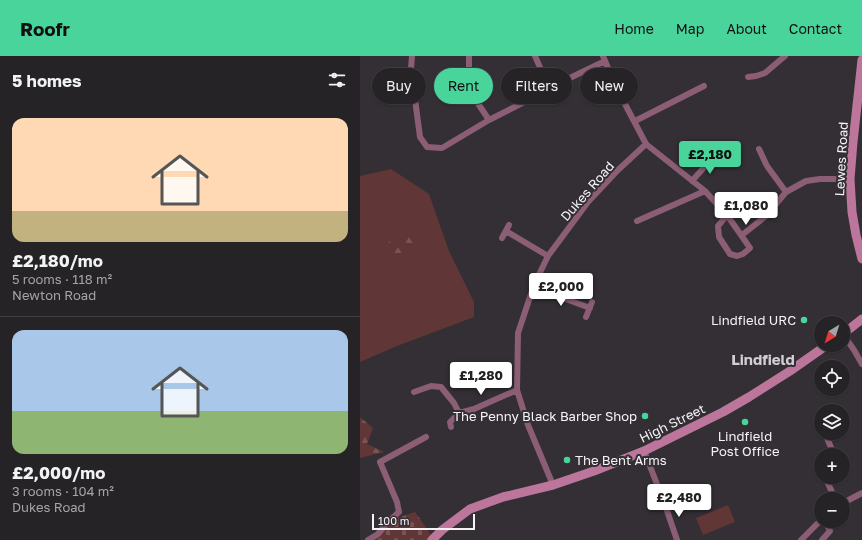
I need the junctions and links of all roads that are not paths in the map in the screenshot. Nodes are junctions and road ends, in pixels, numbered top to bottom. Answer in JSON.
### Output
{"nodes":[{"id":1,"x":412,"y":56,"type":"edge"},
{"id":2,"x":469,"y":56,"type":"edge"},
{"id":3,"x":535,"y":56,"type":"edge"},
{"id":4,"x":784,"y":56,"type":"edge"},
{"id":5,"x":604,"y":58,"type":"edge"},
{"id":6,"x":862,"y":60,"type":"edge"},
{"id":7,"x":540,"y":68,"type":"edge"},
{"id":8,"x":572,"y":75,"type":"edge"},
{"id":9,"x":748,"y":77,"type":"dead end"},
{"id":10,"x":704,"y":86,"type":"dead end"},
{"id":11,"x":860,"y":95,"type":"edge"},
{"id":12,"x":520,"y":104,"type":"edge"},
{"id":13,"x":489,"y":120,"type":"junction"},
{"id":14,"x":635,"y":121,"type":"junction"},
{"id":15,"x":646,"y":144,"type":"junction"},
{"id":16,"x":759,"y":149,"type":"dead end"},
{"id":17,"x":714,"y":156,"type":"dead end"},
{"id":18,"x":850,"y":179,"type":"junction"},
{"id":19,"x":692,"y":181,"type":"junction"},
{"id":20,"x":705,"y":191,"type":"junction"},
{"id":21,"x":786,"y":192,"type":"junction"},
{"id":22,"x":727,"y":215,"type":"junction"},
{"id":23,"x":637,"y":221,"type":"dead end"},
{"id":24,"x":742,"y":235,"type":"junction"},
{"id":25,"x":502,"y":238,"type":"dead end"},
{"id":26,"x":548,"y":256,"type":"junction"},
{"id":27,"x":862,"y":259,"type":"edge"},
{"id":28,"x":536,"y":287,"type":"junction"},
{"id":29,"x":592,"y":302,"type":"dead end"},
{"id":30,"x":590,"y":308,"type":"junction"},
{"id":31,"x":586,"y":316,"type":"dead end"},
{"id":32,"x":862,"y":319,"type":"edge"},
{"id":33,"x":850,"y":328,"type":"edge"},
{"id":34,"x":850,"y":344,"type":"edge"},
{"id":35,"x":817,"y":352,"type":"edge"},
{"id":36,"x":862,"y":364,"type":"edge"},
{"id":37,"x":517,"y":390,"type":"junction"},
{"id":38,"x":414,"y":392,"type":"dead end"},
{"id":39,"x":459,"y":413,"type":"junction"},
{"id":40,"x":451,"y":427,"type":"dead end"},
{"id":41,"x":426,"y":437,"type":"dead end"},
{"id":42,"x":644,"y":452,"type":"junction"},
{"id":43,"x":553,"y":485,"type":"junction"},
{"id":44,"x":862,"y":493,"type":"edge"},
{"id":45,"x":850,"y":499,"type":"edge"},
{"id":46,"x":814,"y":527,"type":"edge"},
{"id":47,"x":828,"y":528,"type":"edge"},
{"id":48,"x":368,"y":540,"type":"edge"},
{"id":49,"x":432,"y":540,"type":"edge"},
{"id":50,"x":677,"y":540,"type":"edge"},
{"id":51,"x":802,"y":540,"type":"edge"},
{"id":52,"x":822,"y":540,"type":"edge"}],
"edges":[{"from":1,"to":13,"type":"street"},
{"from":2,"to":13,"type":"street"},
{"from":3,"to":7,"type":"street"},
{"from":4,"to":9,"type":"street"},
{"from":5,"to":8,"type":"street"},
{"from":5,"to":14,"type":"street"},
{"from":6,"to":11,"type":"main road","name":"Lewes Road"},
{"from":10,"to":14,"type":"street"},
{"from":11,"to":18,"type":"main road","name":"Lewes Road"},
{"from":12,"to":13,"type":"street"},
{"from":14,"to":15,"type":"street"},
{"from":15,"to":19,"type":"street"},
{"from":15,"to":26,"type":"street","name":"Dukes Road"},
{"from":16,"to":21,"type":"street"},
{"from":17,"to":19,"type":"street"},
{"from":18,"to":21,"type":"street"},
{"from":18,"to":27,"type":"main road","name":"Lewes Road"},
{"from":19,"to":20,"type":"street"},
{"from":20,"to":22,"type":"street"},
{"from":20,"to":23,"type":"street"},
{"from":21,"to":24,"type":"street"},
{"from":22,"to":24,"type":"street"},
{"from":22,"to":24,"type":"street"},
{"from":25,"to":26,"type":"street"},
{"from":26,"to":28,"type":"street","name":"Dukes Road"},
{"from":28,"to":30,"type":"street"},
{"from":28,"to":37,"type":"street","name":"Dukes Road"},
{"from":29,"to":30,"type":"street"},
{"from":30,"to":31,"type":"street"},
{"from":32,"to":33,"type":"main road"},
{"from":34,"to":36,"type":"street"},
{"from":35,"to":42,"type":"main road","name":"High Street"},
{"from":37,"to":39,"type":"street"},
{"from":37,"to":43,"type":"street","name":"Dukes Road"},
{"from":38,"to":39,"type":"street"},
{"from":39,"to":40,"type":"street"},
{"from":41,"to":48,"type":"street"},
{"from":42,"to":43,"type":"main road","name":"High Street"},
{"from":42,"to":50,"type":"street"},
{"from":43,"to":49,"type":"main road","name":"High Street"},
{"from":44,"to":45,"type":"street"},
{"from":46,"to":51,"type":"street"},
{"from":47,"to":52,"type":"street"}]}
